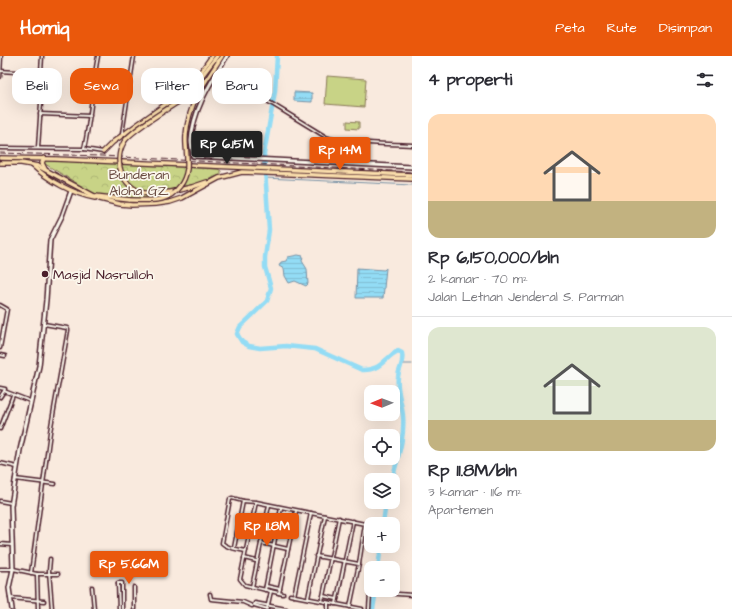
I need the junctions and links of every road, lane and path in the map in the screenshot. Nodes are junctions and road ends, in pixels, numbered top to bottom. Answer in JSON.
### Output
{"nodes":[{"id":1,"x":1,"y":56,"type":"edge"},
{"id":2,"x":42,"y":56,"type":"edge"},
{"id":3,"x":98,"y":56,"type":"edge"},
{"id":4,"x":134,"y":56,"type":"edge"},
{"id":5,"x":212,"y":56,"type":"edge"},
{"id":6,"x":217,"y":56,"type":"edge"},
{"id":7,"x":222,"y":56,"type":"edge"},
{"id":8,"x":227,"y":56,"type":"edge"},
{"id":9,"x":96,"y":68,"type":"edge"},
{"id":10,"x":132,"y":68,"type":"edge"},
{"id":11,"x":220,"y":68,"type":"edge"},
{"id":12,"x":0,"y":71,"type":"edge"},
{"id":13,"x":12,"y":72,"type":"edge"},
{"id":14,"x":0,"y":77,"type":"edge"},
{"id":15,"x":212,"y":82,"type":"edge"},
{"id":16,"x":91,"y":104,"type":"edge"},
{"id":17,"x":127,"y":104,"type":"edge"},
{"id":18,"x":272,"y":104,"type":"edge"},
{"id":19,"x":40,"y":114,"type":"junction"},
{"id":20,"x":90,"y":116,"type":"junction"},
{"id":21,"x":122,"y":136,"type":"junction"},
{"id":22,"x":412,"y":145,"type":"edge"},
{"id":23,"x":0,"y":148,"type":"edge"},
{"id":24,"x":38,"y":148,"type":"junction"},
{"id":25,"x":84,"y":149,"type":"junction"},
{"id":26,"x":103,"y":152,"type":"joint"},
{"id":27,"x":0,"y":158,"type":"edge"},
{"id":28,"x":31,"y":158,"type":"junction"},
{"id":29,"x":44,"y":158,"type":"junction"},
{"id":30,"x":0,"y":163,"type":"edge"},
{"id":31,"x":31,"y":164,"type":"junction"},
{"id":32,"x":216,"y":166,"type":"junction"},
{"id":33,"x":412,"y":167,"type":"edge"},
{"id":34,"x":46,"y":170,"type":"junction"},
{"id":35,"x":262,"y":170,"type":"junction"},
{"id":36,"x":268,"y":170,"type":"junction"},
{"id":37,"x":412,"y":175,"type":"edge"},
{"id":38,"x":412,"y":178,"type":"edge"},
{"id":39,"x":217,"y":179,"type":"junction"},
{"id":40,"x":71,"y":191,"type":"junction"},
{"id":41,"x":92,"y":195,"type":"junction"},
{"id":42,"x":100,"y":199,"type":"junction"},
{"id":43,"x":0,"y":306,"type":"edge"},
{"id":44,"x":44,"y":324,"type":"junction"},
{"id":45,"x":0,"y":348,"type":"edge"},
{"id":46,"x":0,"y":355,"type":"edge"},
{"id":47,"x":5,"y":356,"type":"dead end"},
{"id":48,"x":0,"y":388,"type":"edge"},
{"id":49,"x":4,"y":391,"type":"junction"},
{"id":50,"x":13,"y":395,"type":"junction"},
{"id":51,"x":0,"y":397,"type":"edge"},
{"id":52,"x":30,"y":401,"type":"junction"},
{"id":53,"x":0,"y":429,"type":"edge"},
{"id":54,"x":0,"y":463,"type":"edge"},
{"id":55,"x":17,"y":467,"type":"junction"},
{"id":56,"x":15,"y":479,"type":"junction"},
{"id":57,"x":42,"y":483,"type":"junction"},
{"id":58,"x":55,"y":484,"type":"dead end"},
{"id":59,"x":243,"y":500,"type":"junction"},
{"id":60,"x":0,"y":501,"type":"edge"},
{"id":61,"x":256,"y":502,"type":"junction"},
{"id":62,"x":11,"y":503,"type":"junction"},
{"id":63,"x":269,"y":505,"type":"junction"},
{"id":64,"x":282,"y":508,"type":"junction"},
{"id":65,"x":296,"y":511,"type":"junction"},
{"id":66,"x":311,"y":514,"type":"junction"},
{"id":67,"x":325,"y":516,"type":"junction"},
{"id":68,"x":340,"y":518,"type":"junction"},
{"id":69,"x":353,"y":521,"type":"junction"},
{"id":70,"x":261,"y":543,"type":"junction"},
{"id":71,"x":0,"y":544,"type":"edge"},
{"id":72,"x":12,"y":545,"type":"junction"},
{"id":73,"x":274,"y":546,"type":"junction"},
{"id":74,"x":234,"y":548,"type":"junction"},
{"id":75,"x":288,"y":549,"type":"junction"},
{"id":76,"x":246,"y":551,"type":"junction"},
{"id":77,"x":316,"y":556,"type":"junction"},
{"id":78,"x":244,"y":558,"type":"junction"},
{"id":79,"x":50,"y":559,"type":"dead end"},
{"id":80,"x":330,"y":559,"type":"junction"},
{"id":81,"x":257,"y":561,"type":"junction"},
{"id":82,"x":345,"y":561,"type":"junction"},
{"id":83,"x":359,"y":564,"type":"junction"},
{"id":84,"x":0,"y":569,"type":"edge"},
{"id":85,"x":13,"y":569,"type":"junction"},
{"id":86,"x":31,"y":573,"type":"junction"},
{"id":87,"x":37,"y":574,"type":"junction"},
{"id":88,"x":49,"y":574,"type":"junction"},
{"id":89,"x":58,"y":574,"type":"dead end"},
{"id":90,"x":266,"y":586,"type":"junction"},
{"id":91,"x":92,"y":587,"type":"dead end"},
{"id":92,"x":134,"y":587,"type":"dead end"},
{"id":93,"x":252,"y":587,"type":"junction"},
{"id":94,"x":280,"y":589,"type":"junction"},
{"id":95,"x":265,"y":590,"type":"junction"},
{"id":96,"x":271,"y":591,"type":"junction"},
{"id":97,"x":279,"y":593,"type":"junction"},
{"id":98,"x":210,"y":594,"type":"dead end"},
{"id":99,"x":283,"y":594,"type":"dead end"},
{"id":100,"x":400,"y":594,"type":"edge"},
{"id":101,"x":290,"y":595,"type":"dead end"},
{"id":102,"x":412,"y":595,"type":"edge"},
{"id":103,"x":294,"y":596,"type":"junction"},
{"id":104,"x":323,"y":596,"type":"junction"},
{"id":105,"x":370,"y":597,"type":"edge"},
{"id":106,"x":10,"y":598,"type":"junction"},
{"id":107,"x":308,"y":598,"type":"junction"},
{"id":108,"x":337,"y":599,"type":"junction"},
{"id":109,"x":37,"y":601,"type":"junction"},
{"id":110,"x":44,"y":601,"type":"dead end"},
{"id":111,"x":322,"y":601,"type":"junction"},
{"id":112,"x":328,"y":603,"type":"junction"},
{"id":113,"x":336,"y":604,"type":"junction"},
{"id":114,"x":268,"y":605,"type":"junction"},
{"id":115,"x":253,"y":607,"type":"edge"},
{"id":116,"x":350,"y":607,"type":"junction"},
{"id":117,"x":12,"y":609,"type":"edge"},
{"id":118,"x":38,"y":609,"type":"edge"},
{"id":119,"x":52,"y":609,"type":"edge"},
{"id":120,"x":94,"y":609,"type":"edge"},
{"id":121,"x":119,"y":609,"type":"edge"},
{"id":122,"x":122,"y":609,"type":"edge"},
{"id":123,"x":134,"y":609,"type":"edge"},
{"id":124,"x":268,"y":609,"type":"edge"},
{"id":125,"x":286,"y":609,"type":"edge"},
{"id":126,"x":328,"y":609,"type":"edge"},
{"id":127,"x":362,"y":609,"type":"edge"},
{"id":128,"x":369,"y":609,"type":"edge"}],
"edges":[{"from":1,"to":12,"type":"street"},
{"from":2,"to":19,"type":"street"},
{"from":3,"to":9,"type":"street"},
{"from":4,"to":10,"type":"street"},
{"from":5,"to":21,"type":"highway"},
{"from":6,"to":39,"type":"highway","bridge":true},
{"from":7,"to":41,"type":"highway","bridge":true},
{"from":8,"to":11,"type":"street"},
{"from":12,"to":13,"type":"street"},
{"from":12,"to":14,"type":"street"},
{"from":15,"to":33,"type":"street"},
{"from":16,"to":20,"type":"street"},
{"from":17,"to":21,"type":"street"},
{"from":18,"to":22,"type":"street"},
{"from":19,"to":20,"type":"street"},
{"from":19,"to":24,"type":"street"},
{"from":20,"to":25,"type":"street"},
{"from":21,"to":26,"type":"highway"},
{"from":23,"to":24,"type":"street"},
{"from":24,"to":25,"type":"street"},
{"from":25,"to":26,"type":"street"},
{"from":27,"to":28,"type":"highway"},
{"from":28,"to":29,"type":"highway"},
{"from":28,"to":31,"type":"highway"},
{"from":29,"to":32,"type":"highway"},
{"from":29,"to":34,"type":"highway"},
{"from":30,"to":31,"type":"highway"},
{"from":31,"to":34,"type":"highway"},
{"from":31,"to":40,"type":"highway"},
{"from":32,"to":35,"type":"highway"},
{"from":32,"to":39,"type":"highway"},
{"from":34,"to":41,"type":"highway"},
{"from":35,"to":36,"type":"highway"},
{"from":35,"to":39,"type":"highway"},
{"from":36,"to":37,"type":"highway"},
{"from":36,"to":38,"type":"highway"},
{"from":39,"to":42,"type":"highway"},
{"from":40,"to":42,"type":"highway"},
{"from":40,"to":44,"type":"street"},
{"from":41,"to":42,"type":"highway"},
{"from":43,"to":45,"type":"street"},
{"from":44,"to":52,"type":"street"},
{"from":44,"to":57,"type":"street"},
{"from":46,"to":47,"type":"street"},
{"from":48,"to":49,"type":"street"},
{"from":49,"to":50,"type":"street"},
{"from":49,"to":51,"type":"street"},
{"from":50,"to":52,"type":"street"},
{"from":50,"to":53,"type":"street"},
{"from":52,"to":55,"type":"street"},
{"from":54,"to":55,"type":"street"},
{"from":55,"to":56,"type":"street"},
{"from":56,"to":57,"type":"street"},
{"from":56,"to":62,"type":"street"},
{"from":57,"to":58,"type":"street"},
{"from":57,"to":86,"type":"street"},
{"from":59,"to":61,"type":"street"},
{"from":59,"to":74,"type":"street"},
{"from":59,"to":74,"type":"street"},
{"from":60,"to":62,"type":"street"},
{"from":61,"to":63,"type":"street"},
{"from":61,"to":76,"type":"street"},
{"from":62,"to":72,"type":"street"},
{"from":63,"to":64,"type":"street"},
{"from":63,"to":70,"type":"street"},
{"from":64,"to":65,"type":"street"},
{"from":64,"to":73,"type":"street"},
{"from":65,"to":66,"type":"street"},
{"from":65,"to":75,"type":"street"},
{"from":66,"to":67,"type":"street"},
{"from":66,"to":103,"type":"street"},
{"from":67,"to":68,"type":"street"},
{"from":67,"to":77,"type":"street"},
{"from":68,"to":69,"type":"street"},
{"from":68,"to":80,"type":"street"},
{"from":69,"to":82,"type":"street"},
{"from":69,"to":83,"type":"street"},
{"from":70,"to":73,"type":"street"},
{"from":70,"to":81,"type":"street"},
{"from":71,"to":72,"type":"street"},
{"from":72,"to":85,"type":"street"},
{"from":73,"to":75,"type":"street"},
{"from":73,"to":90,"type":"street"},
{"from":74,"to":76,"type":"street"},
{"from":75,"to":94,"type":"street"},
{"from":76,"to":78,"type":"street"},
{"from":77,"to":80,"type":"street"},
{"from":77,"to":107,"type":"street"},
{"from":78,"to":81,"type":"street"},
{"from":78,"to":93,"type":"street"},
{"from":79,"to":88,"type":"street"},
{"from":80,"to":82,"type":"street"},
{"from":80,"to":104,"type":"street"},
{"from":81,"to":93,"type":"street"},
{"from":82,"to":83,"type":"street"},
{"from":82,"to":108,"type":"street"},
{"from":83,"to":116,"type":"street"},
{"from":84,"to":85,"type":"street"},
{"from":85,"to":86,"type":"street"},
{"from":85,"to":106,"type":"street"},
{"from":86,"to":87,"type":"street"},
{"from":87,"to":88,"type":"street"},
{"from":87,"to":109,"type":"street"},
{"from":88,"to":89,"type":"street"},
{"from":88,"to":119,"type":"street"},
{"from":90,"to":94,"type":"street"},
{"from":90,"to":95,"type":"street"},
{"from":91,"to":120,"type":"street"},
{"from":92,"to":123,"type":"street"},
{"from":93,"to":95,"type":"street"},
{"from":94,"to":97,"type":"street"},
{"from":95,"to":96,"type":"street"},
{"from":96,"to":97,"type":"street"},
{"from":96,"to":114,"type":"street"},
{"from":97,"to":99,"type":"street"},
{"from":98,"to":115,"type":"street"},
{"from":100,"to":102,"type":"street"},
{"from":101,"to":103,"type":"street"},
{"from":103,"to":107,"type":"street"},
{"from":104,"to":108,"type":"street"},
{"from":104,"to":111,"type":"street"},
{"from":105,"to":128,"type":"street"},
{"from":106,"to":109,"type":"street"},
{"from":106,"to":117,"type":"street"},
{"from":107,"to":111,"type":"street"},
{"from":108,"to":113,"type":"street"},
{"from":109,"to":110,"type":"street"},
{"from":109,"to":118,"type":"street"},
{"from":111,"to":112,"type":"street"},
{"from":112,"to":113,"type":"street"},
{"from":112,"to":126,"type":"street"},
{"from":113,"to":116,"type":"street"},
{"from":114,"to":115,"type":"street"},
{"from":114,"to":124,"type":"street"},
{"from":114,"to":125,"type":"street"},
{"from":115,"to":124,"type":"street"},
{"from":116,"to":127,"type":"street"},
{"from":121,"to":122,"type":"street"}]}
